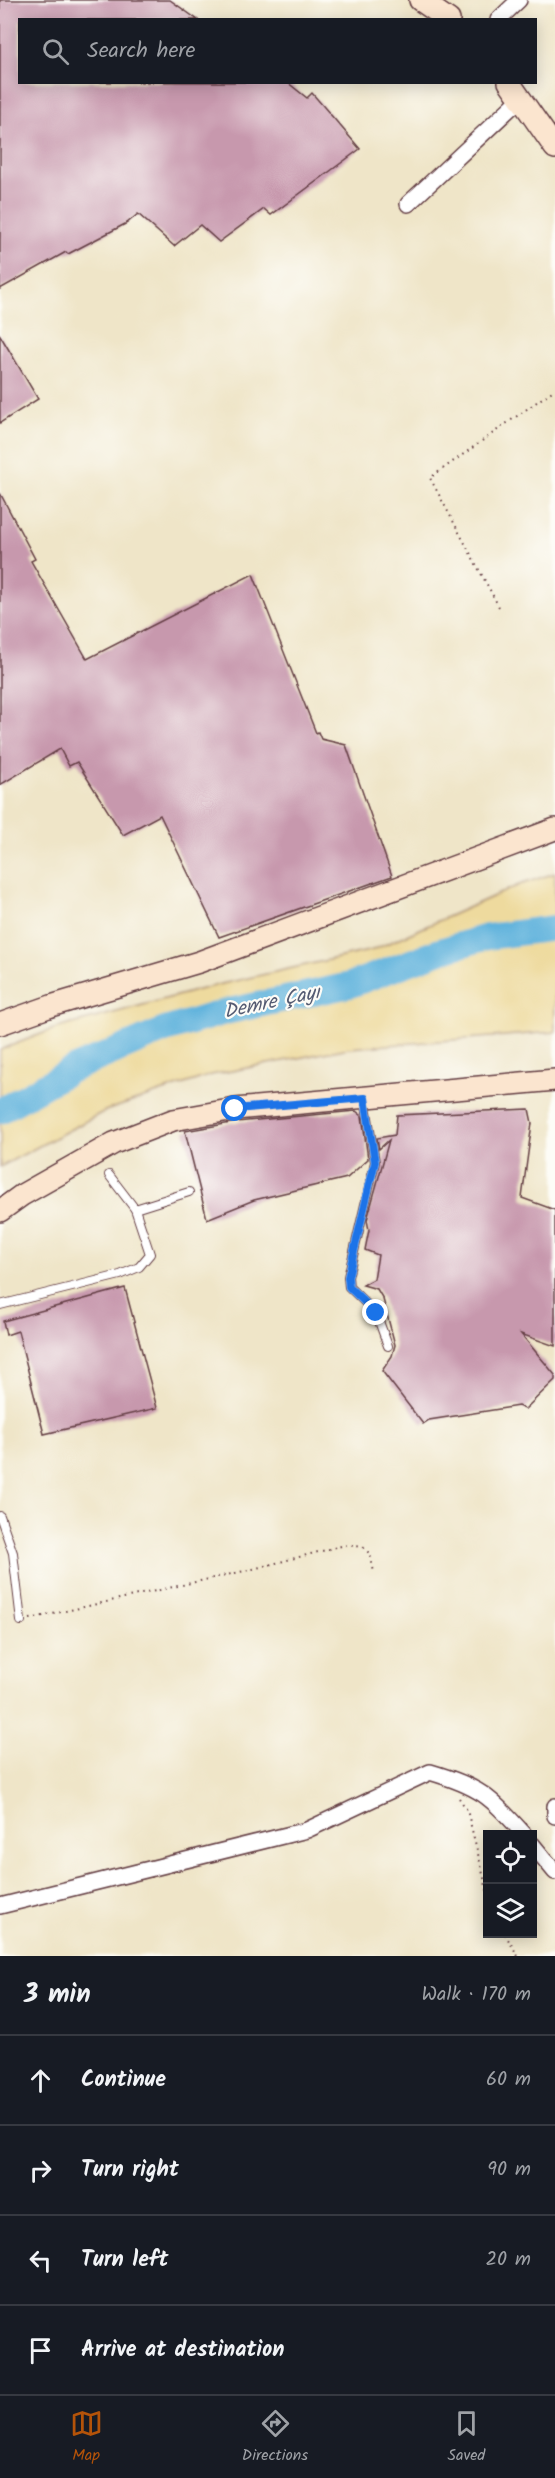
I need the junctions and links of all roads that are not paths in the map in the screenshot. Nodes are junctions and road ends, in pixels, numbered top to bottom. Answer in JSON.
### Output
{"nodes":[{"id":1,"x":420,"y":0,"type":"edge"},
{"id":2,"x":519,"y":0,"type":"edge"},
{"id":3,"x":446,"y":18,"type":"edge"},
{"id":4,"x":500,"y":18,"type":"edge"},
{"id":5,"x":514,"y":91,"type":"edge"},
{"id":6,"x":555,"y":148,"type":"edge"},
{"id":7,"x":408,"y":204,"type":"dead end"},
{"id":8,"x":555,"y":829,"type":"edge"},
{"id":9,"x":0,"y":1024,"type":"edge"},
{"id":10,"x":555,"y":1080,"type":"edge"},
{"id":11,"x":365,"y":1098,"type":"junction"},
{"id":12,"x":109,"y":1175,"type":"dead end"},
{"id":13,"x":189,"y":1192,"type":"dead end"},
{"id":14,"x":135,"y":1209,"type":"junction"},
{"id":15,"x":0,"y":1211,"type":"edge"},
{"id":16,"x":0,"y":1305,"type":"edge"},
{"id":17,"x":388,"y":1346,"type":"dead end"},
{"id":18,"x":0,"y":1516,"type":"edge"},
{"id":19,"x":21,"y":1621,"type":"road end"},
{"id":20,"x":555,"y":1806,"type":"edge"},
{"id":21,"x":555,"y":1816,"type":"edge"},
{"id":22,"x":520,"y":1830,"type":"edge"},
{"id":23,"x":537,"y":1850,"type":"edge"},
{"id":24,"x":555,"y":1872,"type":"edge"},
{"id":25,"x":0,"y":1906,"type":"edge"}],
"edges":[{"from":1,"to":3,"type":"street"},
{"from":2,"to":4,"type":"street"},
{"from":5,"to":6,"type":"street"},
{"from":5,"to":7,"type":"street"},
{"from":8,"to":9,"type":"street"},
{"from":10,"to":11,"type":"street"},
{"from":11,"to":15,"type":"street"},
{"from":11,"to":17,"type":"lane"},
{"from":12,"to":14,"type":"lane"},
{"from":13,"to":14,"type":"lane"},
{"from":14,"to":16,"type":"lane"},
{"from":18,"to":19,"type":"lane"},
{"from":20,"to":21,"type":"street"},
{"from":22,"to":25,"type":"street"},
{"from":23,"to":24,"type":"street"}]}
